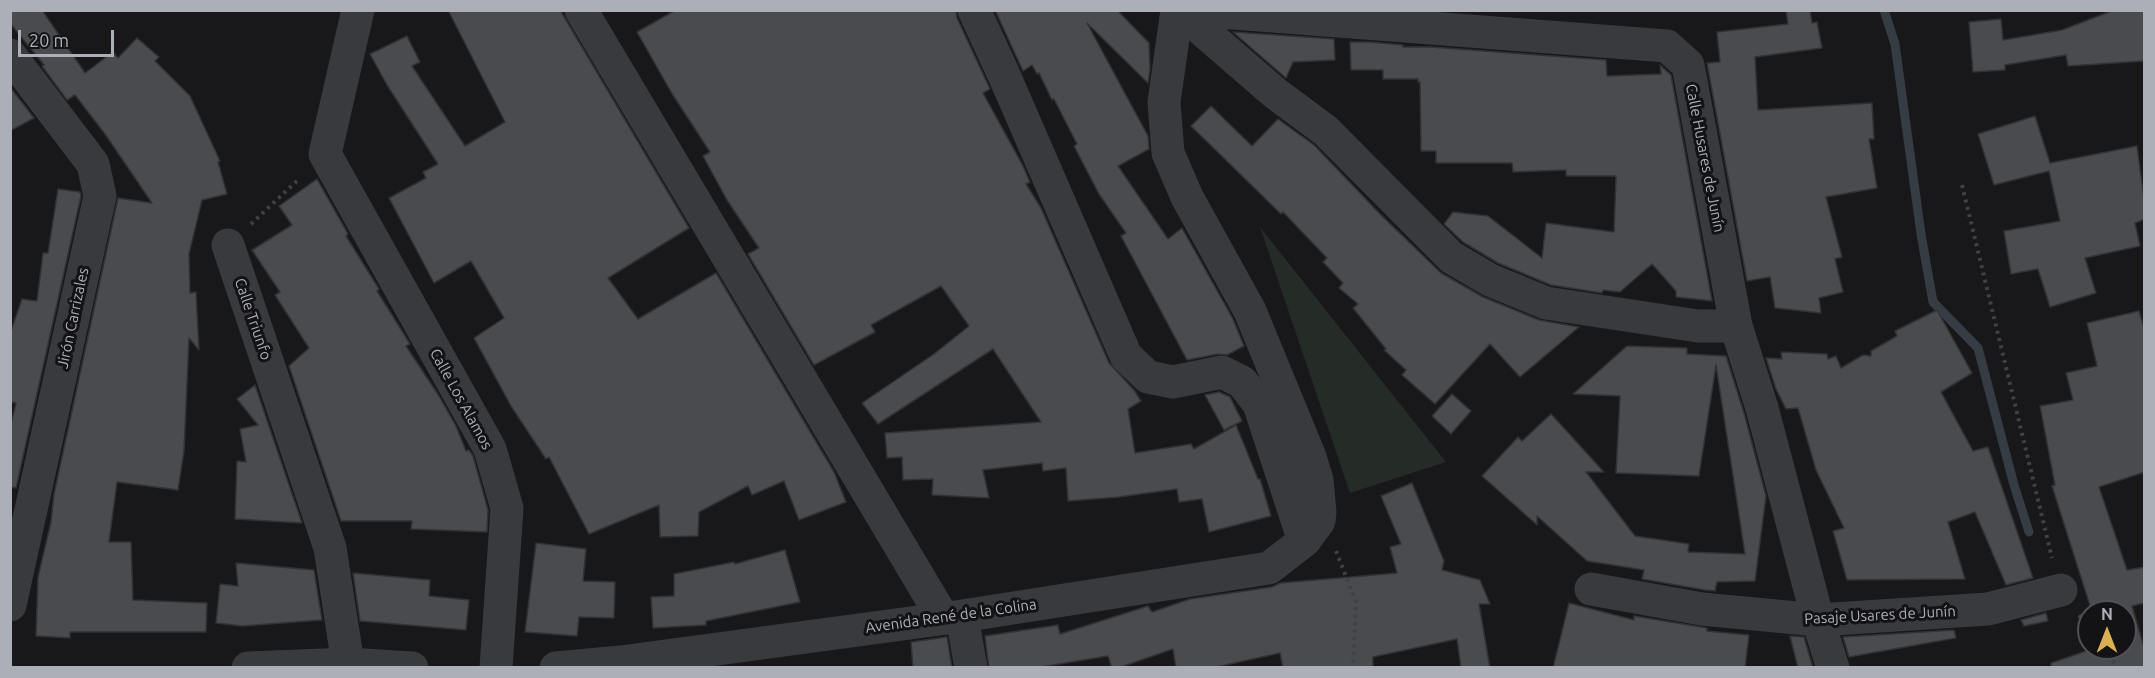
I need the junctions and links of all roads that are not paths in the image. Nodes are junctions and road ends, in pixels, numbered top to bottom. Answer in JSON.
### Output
{"nodes":[{"id":1,"x":357,"y":10,"type":"edge"},
{"id":2,"x":580,"y":10,"type":"edge"},
{"id":3,"x":974,"y":10,"type":"edge"},
{"id":4,"x":1178,"y":10,"type":"edge"},
{"id":5,"x":1194,"y":10,"type":"edge"},
{"id":6,"x":10,"y":55,"type":"edge"},
{"id":7,"x":228,"y":245,"type":"road end"},
{"id":8,"x":1736,"y":326,"type":"junction"},
{"id":9,"x":1304,"y":541,"type":"junction"},
{"id":10,"x":1591,"y":589,"type":"dead end"},
{"id":11,"x":2061,"y":590,"type":"road end"},
{"id":12,"x":10,"y":605,"type":"edge"},
{"id":13,"x":952,"y":617,"type":"junction"},
{"id":14,"x":1818,"y":620,"type":"junction"},
{"id":15,"x":348,"y":664,"type":"junction"},
{"id":16,"x":248,"y":668,"type":"edge"},
{"id":17,"x":412,"y":668,"type":"edge"},
{"id":18,"x":496,"y":668,"type":"edge"},
{"id":19,"x":556,"y":668,"type":"edge"},
{"id":20,"x":971,"y":668,"type":"edge"},
{"id":21,"x":1833,"y":668,"type":"edge"}],
"edges":[{"from":1,"to":18,"type":"street","name":"Calle Los Alamos"},
{"from":2,"to":13,"type":"street"},
{"from":3,"to":9,"type":"street"},
{"from":4,"to":8,"type":"street"},
{"from":4,"to":9,"type":"street","name":"Avenida René de la Colina"},
{"from":5,"to":8,"type":"street","name":"Calle Husares de Junín"},
{"from":6,"to":12,"type":"street","name":"Jirón Carrizales"},
{"from":7,"to":15,"type":"street","name":"Calle Triunfo"},
{"from":8,"to":14,"type":"street","name":"Calle Husares de Junín"},
{"from":9,"to":13,"type":"street","name":"Avenida René de la Colina"},
{"from":10,"to":14,"type":"street","name":"Pasaje Usares de Junín"},
{"from":11,"to":14,"type":"street","name":"Pasaje Usares de Junín"},
{"from":13,"to":19,"type":"street","name":"Avenida René de la Colina"},
{"from":13,"to":20,"type":"street"},
{"from":14,"to":21,"type":"street","name":"Calle Husares de Junín"},
{"from":15,"to":16,"type":"street"},
{"from":15,"to":17,"type":"street"}]}
